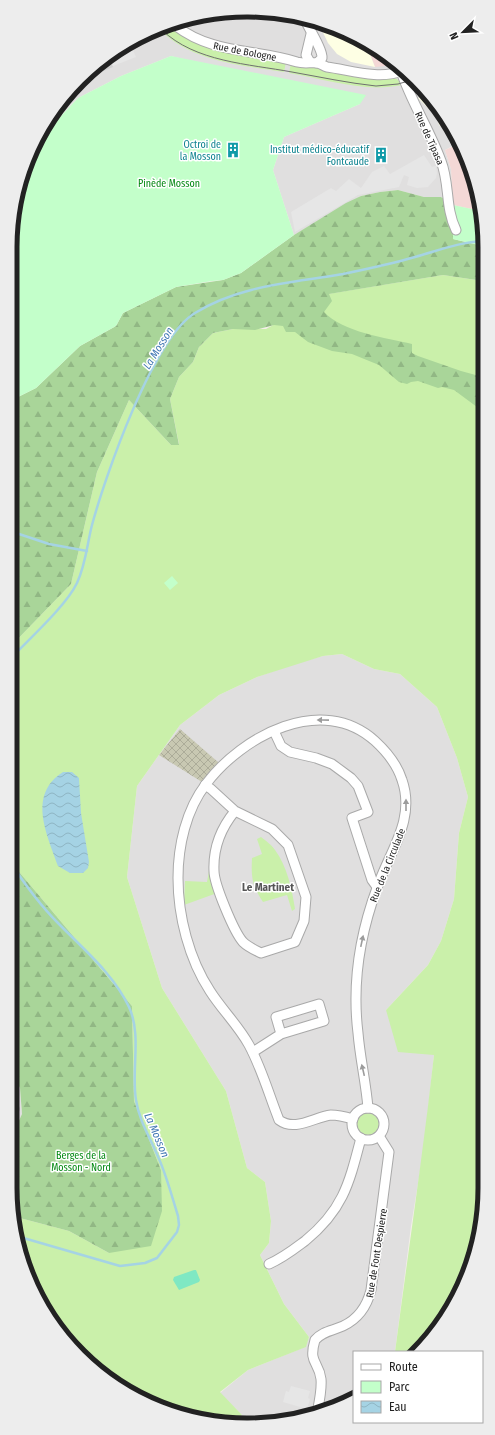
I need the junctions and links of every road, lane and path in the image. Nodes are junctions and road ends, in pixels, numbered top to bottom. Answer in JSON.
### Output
{"nodes":[{"id":1,"x":307,"y":25,"type":"edge"},
{"id":2,"x":178,"y":28,"type":"edge"},
{"id":3,"x":311,"y":34,"type":"junction"},
{"id":4,"x":308,"y":51,"type":"junction"},
{"id":5,"x":317,"y":57,"type":"junction"},
{"id":6,"x":294,"y":60,"type":"junction"},
{"id":7,"x":397,"y":72,"type":"edge"},
{"id":8,"x":405,"y":80,"type":"edge"},
{"id":9,"x":456,"y":230,"type":"dead end"},
{"id":10,"x":274,"y":731,"type":"junction"},
{"id":11,"x":205,"y":785,"type":"junction"},
{"id":12,"x":234,"y":811,"type":"junction"},
{"id":13,"x":377,"y":887,"type":"junction"},
{"id":14,"x":281,"y":1034,"type":"junction"},
{"id":15,"x":253,"y":1052,"type":"junction"},
{"id":16,"x":368,"y":1108,"type":"junction"},
{"id":17,"x":353,"y":1119,"type":"junction"},
{"id":18,"x":379,"y":1136,"type":"junction"},
{"id":19,"x":362,"y":1138,"type":"junction"},
{"id":20,"x":269,"y":1264,"type":"dead end"},
{"id":21,"x":318,"y":1407,"type":"edge"}],
"edges":[{"from":1,"to":3,"type":"street"},
{"from":2,"to":6,"type":"street","name":"Rue de Bologne"},
{"from":3,"to":4,"type":"street"},
{"from":3,"to":5,"type":"street"},
{"from":4,"to":5,"type":"street"},
{"from":4,"to":5,"type":"street"},
{"from":4,"to":6,"type":"street"},
{"from":5,"to":6,"type":"street","name":"Rue de Bologne"},
{"from":5,"to":7,"type":"street","name":"Rue de Bologne"},
{"from":8,"to":9,"type":"street","name":"Rue de Tipasa"},
{"from":10,"to":11,"type":"street","name":"Rue de la Circulade"},
{"from":10,"to":13,"type":"street"},
{"from":13,"to":10,"type":"street","name":"Rue de la Circulade","one_way":true},
{"from":11,"to":12,"type":"street"},
{"from":11,"to":15,"type":"street","name":"Rue de la Circulade"},
{"from":12,"to":12,"type":"street"},
{"from":16,"to":13,"type":"street","name":"Rue de la Circulade","one_way":true},
{"from":14,"to":14,"type":"street"},
{"from":14,"to":15,"type":"street"},
{"from":15,"to":17,"type":"street","name":"Rue de la Circulade"},
{"from":16,"to":17,"type":"street"},
{"from":16,"to":18,"type":"street"},
{"from":17,"to":19,"type":"street"},
{"from":18,"to":19,"type":"street"},
{"from":18,"to":21,"type":"street","name":"Rue de Font Despierre"},
{"from":19,"to":20,"type":"street"}]}
